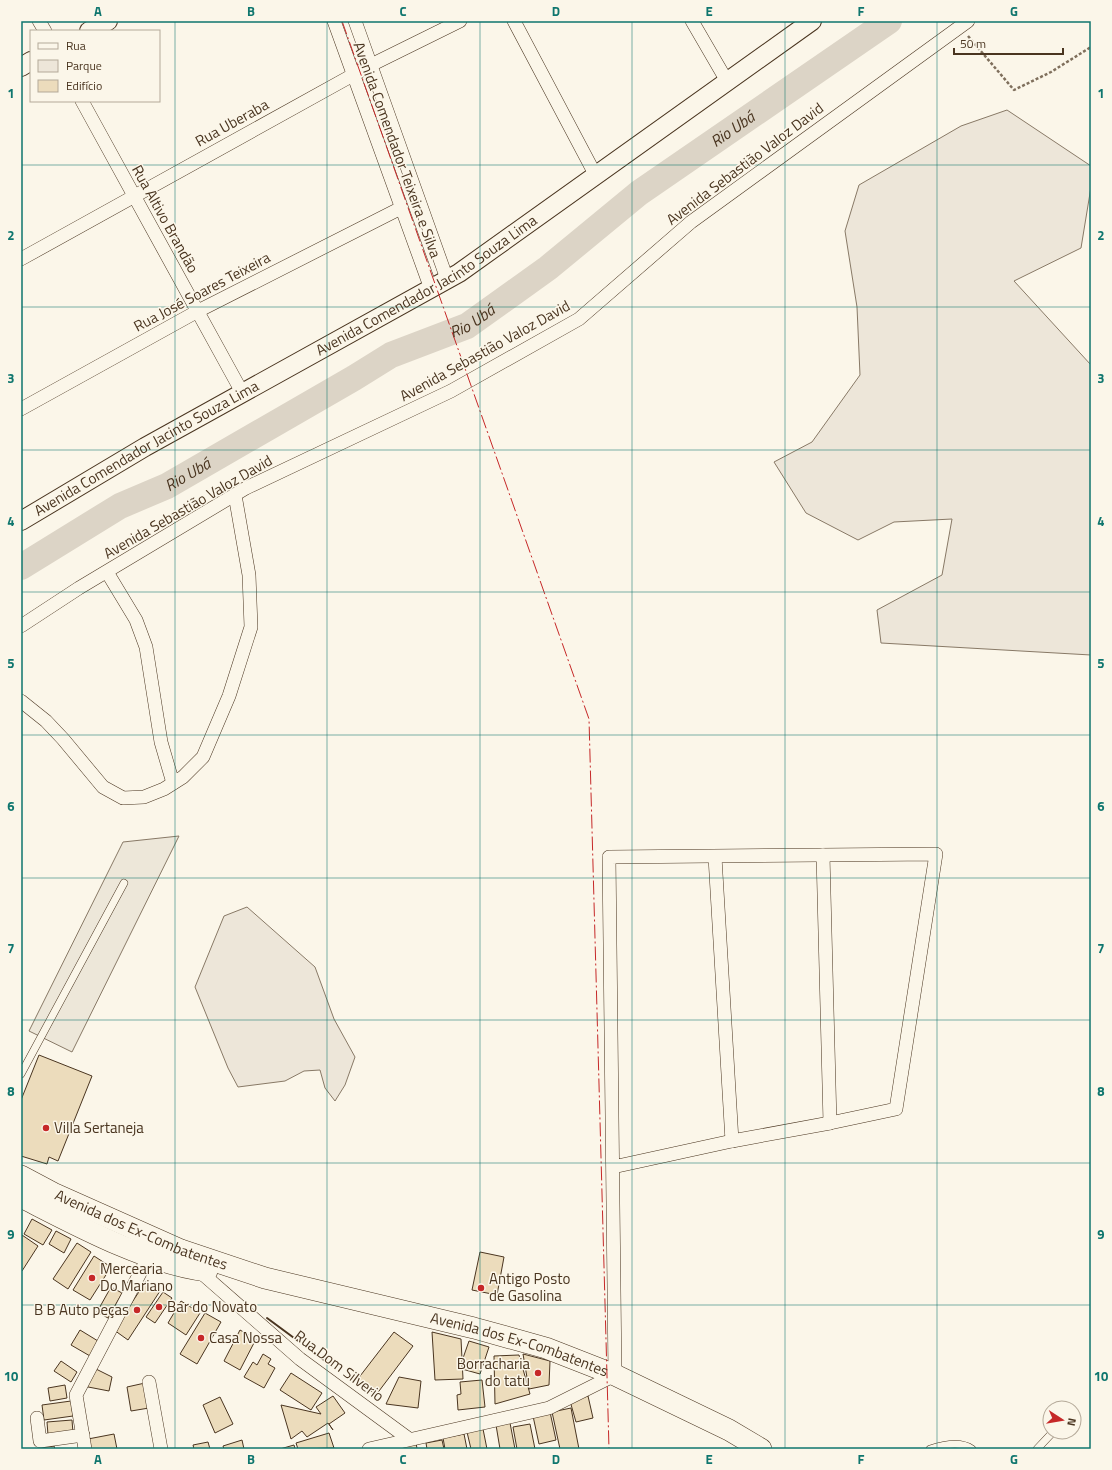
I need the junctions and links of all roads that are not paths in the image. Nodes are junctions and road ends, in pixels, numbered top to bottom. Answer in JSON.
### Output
{"nodes":[{"id":1,"x":39,"y":21,"type":"edge"},
{"id":2,"x":108,"y":21,"type":"edge"},
{"id":3,"x":334,"y":21,"type":"edge"},
{"id":4,"x":355,"y":21,"type":"edge"},
{"id":5,"x":460,"y":21,"type":"edge"},
{"id":6,"x":514,"y":21,"type":"edge"},
{"id":7,"x":692,"y":21,"type":"edge"},
{"id":8,"x":812,"y":21,"type":"edge"},
{"id":9,"x":964,"y":24,"type":"edge"},
{"id":10,"x":44,"y":30,"type":"edge"},
{"id":11,"x":91,"y":30,"type":"edge"},
{"id":12,"x":30,"y":62,"type":"edge"},
{"id":13,"x":371,"y":65,"type":"junction"},
{"id":14,"x":21,"y":67,"type":"edge"},
{"id":15,"x":352,"y":75,"type":"junction"},
{"id":16,"x":728,"y":83,"type":"junction"},
{"id":17,"x":83,"y":102,"type":"edge"},
{"id":18,"x":596,"y":176,"type":"junction"},
{"id":19,"x":134,"y":196,"type":"junction"},
{"id":20,"x":400,"y":208,"type":"junction"},
{"id":21,"x":21,"y":259,"type":"edge"},
{"id":22,"x":447,"y":279,"type":"junction"},
{"id":23,"x":431,"y":289,"type":"junction"},
{"id":24,"x":198,"y":311,"type":"junction"},
{"id":25,"x":243,"y":394,"type":"junction"},
{"id":26,"x":21,"y":409,"type":"edge"},
{"id":27,"x":235,"y":495,"type":"junction"},
{"id":28,"x":23,"y":515,"type":"edge"},
{"id":29,"x":107,"y":572,"type":"junction"},
{"id":30,"x":21,"y":626,"type":"edge"},
{"id":31,"x":21,"y":701,"type":"edge"},
{"id":32,"x":173,"y":783,"type":"junction"},
{"id":33,"x":823,"y":855,"type":"junction"},
{"id":34,"x":715,"y":857,"type":"junction"},
{"id":35,"x":124,"y":883,"type":"dead end"},
{"id":36,"x":21,"y":1074,"type":"edge"},
{"id":37,"x":830,"y":1123,"type":"junction"},
{"id":38,"x":732,"y":1141,"type":"junction"},
{"id":39,"x":612,"y":1167,"type":"junction"},
{"id":40,"x":21,"y":1176,"type":"edge"},
{"id":41,"x":21,"y":1183,"type":"edge"},
{"id":42,"x":53,"y":1194,"type":"junction"},
{"id":43,"x":21,"y":1197,"type":"edge"},
{"id":44,"x":181,"y":1250,"type":"junction"},
{"id":45,"x":148,"y":1256,"type":"junction"},
{"id":46,"x":197,"y":1270,"type":"junction"},
{"id":47,"x":265,"y":1278,"type":"junction"},
{"id":48,"x":615,"y":1375,"type":"junction"},
{"id":49,"x":149,"y":1382,"type":"dead end"},
{"id":50,"x":37,"y":1418,"type":"dead end"},
{"id":51,"x":83,"y":1435,"type":"junction"},
{"id":52,"x":409,"y":1439,"type":"junction"},
{"id":53,"x":1045,"y":1440,"type":"edge"},
{"id":54,"x":86,"y":1449,"type":"edge"},
{"id":55,"x":161,"y":1449,"type":"edge"},
{"id":56,"x":369,"y":1449,"type":"edge"},
{"id":57,"x":761,"y":1449,"type":"edge"},
{"id":58,"x":930,"y":1449,"type":"edge"},
{"id":59,"x":972,"y":1449,"type":"edge"},
{"id":60,"x":1037,"y":1449,"type":"edge"}],
"edges":[{"from":1,"to":10,"type":"street"},
{"from":2,"to":11,"type":"street"},
{"from":3,"to":15,"type":"street","name":"Avenida Comendador Teixeira e Silva"},
{"from":4,"to":13,"type":"street","name":"Avenida Comendador Teixeira e Silva"},
{"from":5,"to":13,"type":"street","name":"Rua Uberaba"},
{"from":6,"to":18,"type":"street"},
{"from":7,"to":16,"type":"street"},
{"from":8,"to":16,"type":"street","name":"Avenida Comendador Jacinto Souza Lima"},
{"from":9,"to":27,"type":"street","name":"Avenida Sebastião Valoz David"},
{"from":12,"to":14,"type":"street"},
{"from":13,"to":15,"type":"street","name":"Rua Uberaba"},
{"from":13,"to":22,"type":"street","name":"Avenida Comendador Teixeira e Silva"},
{"from":15,"to":19,"type":"street","name":"Rua Uberaba"},
{"from":15,"to":20,"type":"street","name":"Avenida Comendador Teixeira e Silva"},
{"from":16,"to":18,"type":"street","name":"Avenida Comendador Jacinto Souza Lima"},
{"from":17,"to":19,"type":"street","name":"Rua Altivo Brandão"},
{"from":18,"to":22,"type":"street","name":"Avenida Comendador Jacinto Souza Lima"},
{"from":19,"to":21,"type":"street","name":"Rua Uberaba"},
{"from":19,"to":24,"type":"street","name":"Rua Altivo Brandão"},
{"from":20,"to":23,"type":"street","name":"Avenida Comendador Teixeira e Silva"},
{"from":20,"to":24,"type":"street","name":"Rua José Soares Teixeira"},
{"from":22,"to":23,"type":"street","name":"Avenida Comendador Jacinto Souza Lima"},
{"from":23,"to":25,"type":"street","name":"Avenida Comendador Jacinto Souza Lima"},
{"from":24,"to":25,"type":"street","name":"Rua Altivo Brandão"},
{"from":24,"to":26,"type":"street","name":"Rua José Soares Teixeira"},
{"from":25,"to":28,"type":"street","name":"Avenida Comendador Jacinto Souza Lima"},
{"from":27,"to":29,"type":"street","name":"Avenida Sebastião Valoz David"},
{"from":27,"to":32,"type":"street"},
{"from":29,"to":30,"type":"street","name":"Avenida Sebastião Valoz David"},
{"from":29,"to":32,"type":"street"},
{"from":31,"to":32,"type":"street"},
{"from":33,"to":34,"type":"street"},
{"from":33,"to":37,"type":"street"},
{"from":33,"to":37,"type":"street"},
{"from":34,"to":38,"type":"street"},
{"from":34,"to":39,"type":"street"},
{"from":35,"to":36,"type":"lane"},
{"from":37,"to":38,"type":"street"},
{"from":38,"to":39,"type":"street"},
{"from":39,"to":48,"type":"street"},
{"from":40,"to":42,"type":"main road","name":"Avenida dos Ex-Combatentes"},
{"from":41,"to":42,"type":"main road"},
{"from":42,"to":44,"type":"main road","name":"Avenida dos Ex-Combatentes"},
{"from":43,"to":45,"type":"main road","name":"Avenida dos Ex-Combatentes"},
{"from":44,"to":46,"type":"street","name":"Rua Dom Silverio"},
{"from":44,"to":47,"type":"main road","name":"Avenida dos Ex-Combatentes"},
{"from":45,"to":46,"type":"main road","name":"Avenida dos Ex-Combatentes"},
{"from":45,"to":51,"type":"street"},
{"from":46,"to":47,"type":"main road","name":"Avenida dos Ex-Combatentes"},
{"from":46,"to":52,"type":"street","name":"Rua Dom Silverio"},
{"from":47,"to":48,"type":"main road","name":"Avenida dos Ex-Combatentes"},
{"from":48,"to":52,"type":"street"},
{"from":48,"to":57,"type":"main road","name":"Avenida dos Ex-Combatentes"},
{"from":49,"to":55,"type":"street"},
{"from":50,"to":51,"type":"street"},
{"from":51,"to":54,"type":"street"},
{"from":52,"to":56,"type":"street"},
{"from":53,"to":60,"type":"lane"},
{"from":58,"to":59,"type":"lane"}]}
